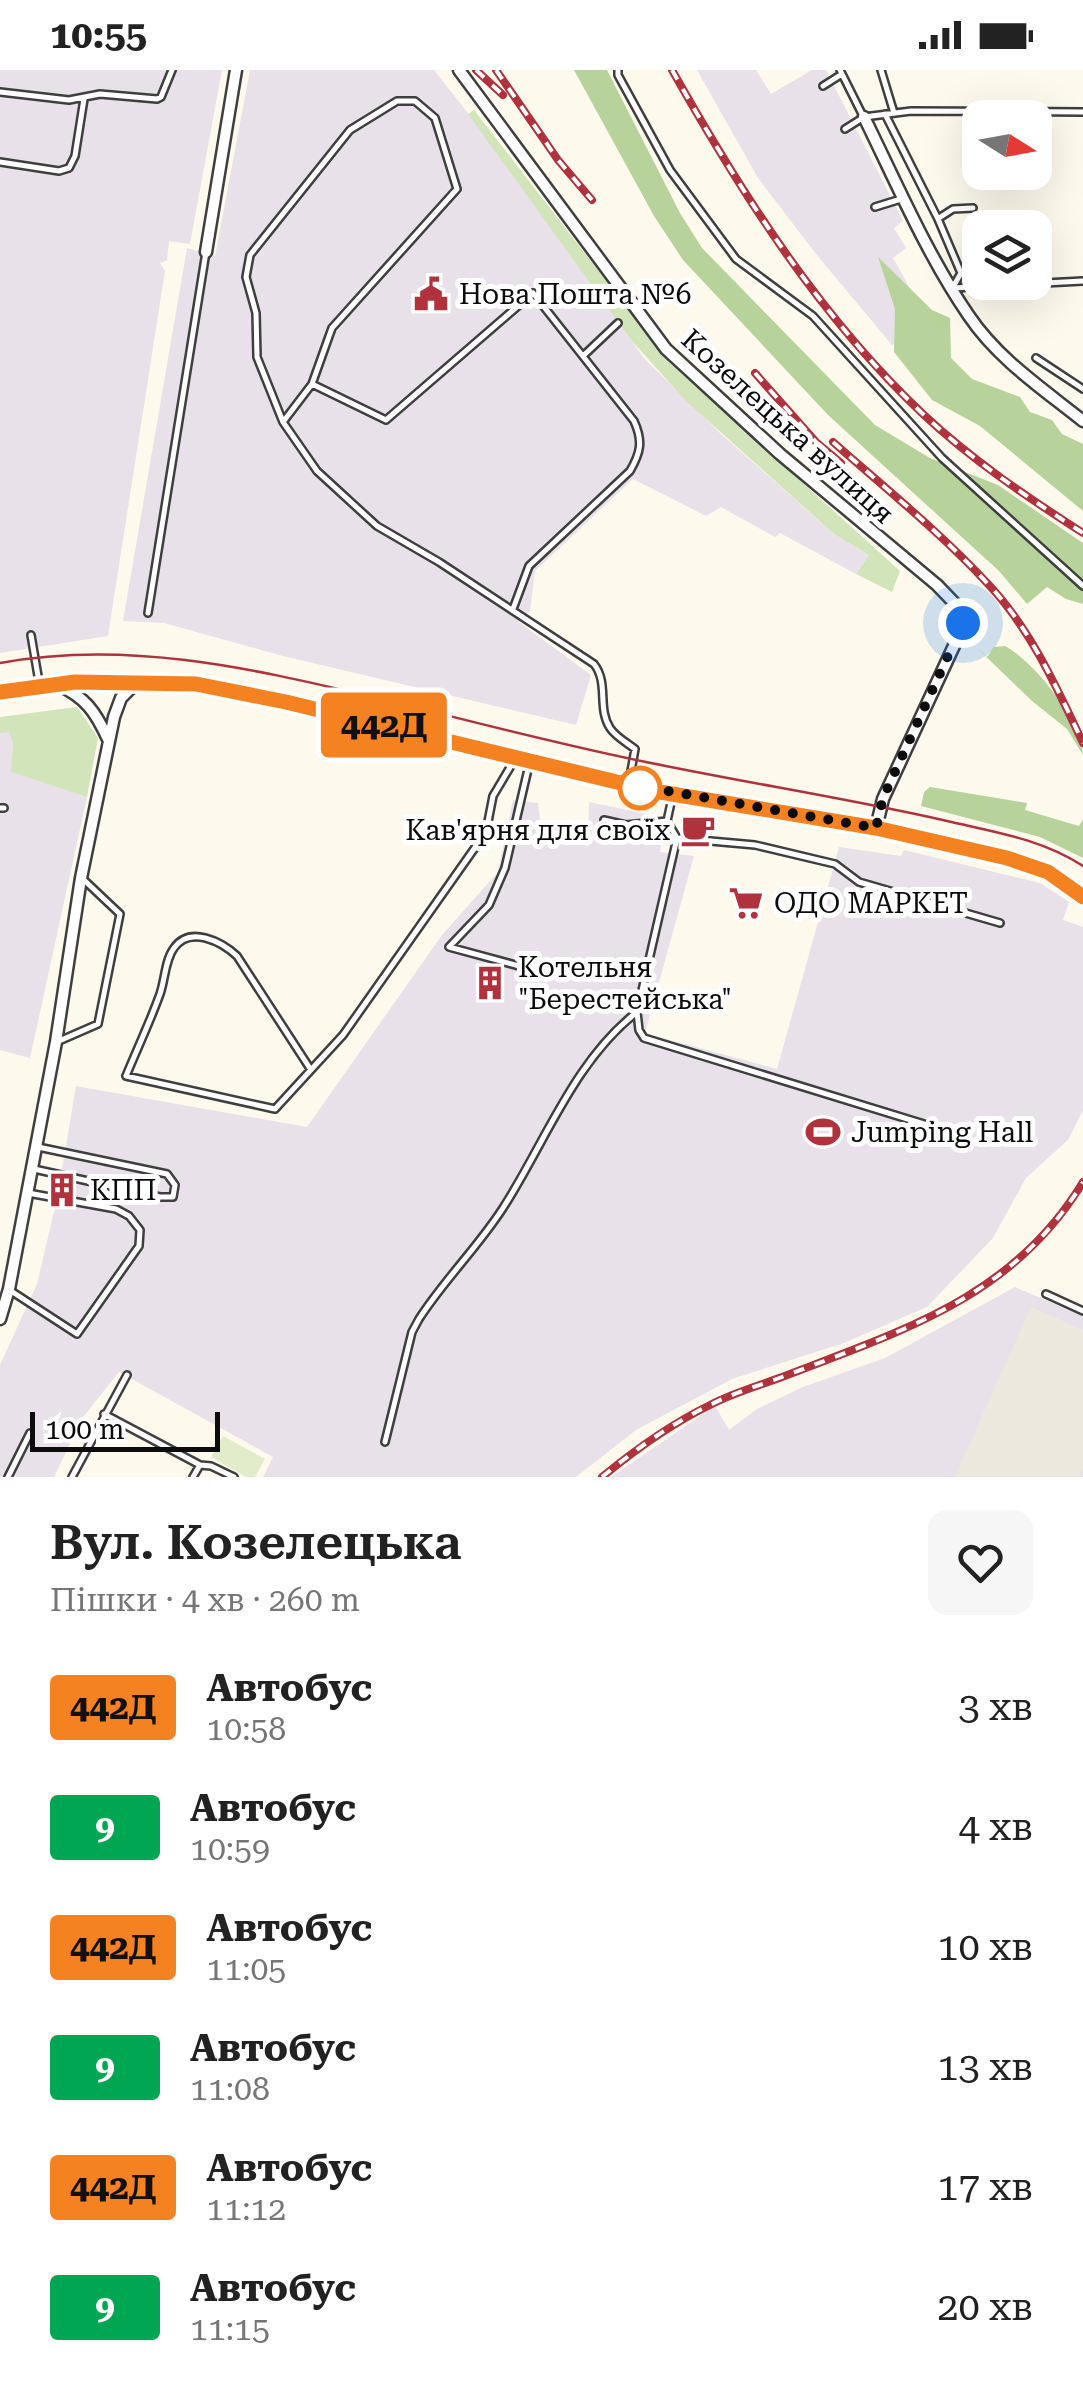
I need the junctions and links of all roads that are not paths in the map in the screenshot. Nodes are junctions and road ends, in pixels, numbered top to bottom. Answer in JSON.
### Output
{"nodes":[{"id":1,"x":172,"y":70,"type":"edge"},
{"id":2,"x":236,"y":70,"type":"edge"},
{"id":3,"x":459,"y":70,"type":"edge"},
{"id":4,"x":618,"y":70,"type":"edge"},
{"id":5,"x":881,"y":70,"type":"edge"},
{"id":6,"x":841,"y":72,"type":"edge"},
{"id":7,"x":823,"y":86,"type":"dead end"},
{"id":8,"x":0,"y":92,"type":"edge"},
{"id":9,"x":84,"y":99,"type":"junction"},
{"id":10,"x":1083,"y":112,"type":"edge"},
{"id":11,"x":894,"y":113,"type":"junction"},
{"id":12,"x":884,"y":114,"type":"junction"},
{"id":13,"x":864,"y":118,"type":"junction"},
{"id":14,"x":846,"y":129,"type":"dead end"},
{"id":15,"x":0,"y":162,"type":"edge"},
{"id":16,"x":904,"y":198,"type":"junction"},
{"id":17,"x":875,"y":207,"type":"dead end"},
{"id":18,"x":973,"y":208,"type":"dead end"},
{"id":19,"x":938,"y":219,"type":"junction"},
{"id":20,"x":206,"y":252,"type":"joint"},
{"id":21,"x":1083,"y":281,"type":"edge"},
{"id":22,"x":953,"y":288,"type":"junction"},
{"id":23,"x":618,"y":323,"type":"dead end"},
{"id":24,"x":583,"y":356,"type":"junction"},
{"id":25,"x":1036,"y":358,"type":"dead end"},
{"id":26,"x":312,"y":384,"type":"junction"},
{"id":27,"x":1083,"y":388,"type":"edge"},
{"id":28,"x":1083,"y":420,"type":"edge"},
{"id":29,"x":283,"y":422,"type":"junction"},
{"id":30,"x":1083,"y":586,"type":"edge"},
{"id":31,"x":512,"y":610,"type":"junction"},
{"id":32,"x":148,"y":613,"type":"dead end"},
{"id":33,"x":31,"y":636,"type":"dead end"},
{"id":34,"x":137,"y":682,"type":"junction"},
{"id":35,"x":48,"y":684,"type":"junction"},
{"id":36,"x":0,"y":692,"type":"edge"},
{"id":37,"x":109,"y":742,"type":"junction"},
{"id":38,"x":523,"y":758,"type":"junction"},
{"id":39,"x":628,"y":784,"type":"junction"},
{"id":40,"x":672,"y":794,"type":"junction"},
{"id":41,"x":604,"y":820,"type":"dead end"},
{"id":42,"x":667,"y":821,"type":"junction"},
{"id":43,"x":876,"y":828,"type":"junction"},
{"id":44,"x":677,"y":838,"type":"junction"},
{"id":45,"x":82,"y":878,"type":"junction"},
{"id":46,"x":1083,"y":897,"type":"edge"},
{"id":47,"x":1000,"y":923,"type":"dead end"},
{"id":48,"x":544,"y":973,"type":"dead end"},
{"id":49,"x":638,"y":1012,"type":"junction"},
{"id":50,"x":56,"y":1042,"type":"junction"},
{"id":51,"x":311,"y":1070,"type":"junction"},
{"id":52,"x":937,"y":1128,"type":"dead end"},
{"id":53,"x":36,"y":1147,"type":"junction"},
{"id":54,"x":31,"y":1168,"type":"junction"},
{"id":55,"x":26,"y":1193,"type":"junction"},
{"id":56,"x":9,"y":1290,"type":"junction"},
{"id":57,"x":1046,"y":1294,"type":"dead end"},
{"id":58,"x":1083,"y":1311,"type":"edge"},
{"id":59,"x":1,"y":1312,"type":"edge"},
{"id":60,"x":126,"y":1375,"type":"dead end"},
{"id":61,"x":104,"y":1414,"type":"junction"},
{"id":62,"x":30,"y":1433,"type":"dead end"},
{"id":63,"x":385,"y":1442,"type":"dead end"},
{"id":64,"x":200,"y":1464,"type":"junction"},
{"id":65,"x":8,"y":1477,"type":"edge"},
{"id":66,"x":72,"y":1477,"type":"edge"},
{"id":67,"x":193,"y":1477,"type":"edge"},
{"id":68,"x":234,"y":1477,"type":"edge"}],
"edges":[{"from":1,"to":9,"type":"lane"},
{"from":2,"to":20,"type":"street"},
{"from":3,"to":43,"type":"street","name":"Козелецька вулиця"},
{"from":4,"to":30,"type":"lane"},
{"from":5,"to":11,"type":"lane"},
{"from":6,"to":7,"type":"lane"},
{"from":6,"to":13,"type":"lane"},
{"from":8,"to":9,"type":"lane"},
{"from":9,"to":15,"type":"lane"},
{"from":10,"to":11,"type":"lane"},
{"from":11,"to":12,"type":"lane"},
{"from":12,"to":13,"type":"lane"},
{"from":12,"to":19,"type":"lane"},
{"from":13,"to":14,"type":"lane"},
{"from":13,"to":16,"type":"street"},
{"from":16,"to":17,"type":"lane"},
{"from":16,"to":22,"type":"street"},
{"from":18,"to":19,"type":"lane"},
{"from":19,"to":22,"type":"lane"},
{"from":20,"to":32,"type":"lane"},
{"from":21,"to":22,"type":"lane"},
{"from":22,"to":28,"type":"street"},
{"from":23,"to":24,"type":"lane"},
{"from":24,"to":26,"type":"lane"},
{"from":24,"to":31,"type":"lane"},
{"from":25,"to":27,"type":"lane"},
{"from":26,"to":29,"type":"lane"},
{"from":26,"to":29,"type":"lane"},
{"from":29,"to":31,"type":"lane"},
{"from":31,"to":39,"type":"lane"},
{"from":33,"to":35,"type":"lane"},
{"from":34,"to":35,"type":"main road"},
{"from":34,"to":37,"type":"street"},
{"from":34,"to":38,"type":"main road"},
{"from":35,"to":36,"type":"main road"},
{"from":35,"to":37,"type":"street"},
{"from":37,"to":45,"type":"street"},
{"from":38,"to":39,"type":"main road"},
{"from":38,"to":48,"type":"lane"},
{"from":38,"to":51,"type":"lane"},
{"from":39,"to":40,"type":"main road"},
{"from":40,"to":42,"type":"lane"},
{"from":40,"to":43,"type":"main road"},
{"from":41,"to":42,"type":"lane"},
{"from":42,"to":44,"type":"lane"},
{"from":43,"to":46,"type":"main road"},
{"from":44,"to":47,"type":"lane"},
{"from":44,"to":49,"type":"lane"},
{"from":45,"to":50,"type":"street"},
{"from":45,"to":50,"type":"lane"},
{"from":49,"to":52,"type":"lane"},
{"from":49,"to":63,"type":"lane"},
{"from":50,"to":53,"type":"street"},
{"from":51,"to":51,"type":"lane"},
{"from":53,"to":54,"type":"street"},
{"from":53,"to":54,"type":"lane"},
{"from":54,"to":55,"type":"street"},
{"from":55,"to":56,"type":"street"},
{"from":55,"to":56,"type":"lane"},
{"from":56,"to":59,"type":"street"},
{"from":57,"to":58,"type":"lane"},
{"from":60,"to":61,"type":"lane"},
{"from":61,"to":64,"type":"lane"},
{"from":61,"to":66,"type":"lane"},
{"from":62,"to":65,"type":"lane"},
{"from":64,"to":67,"type":"lane"},
{"from":64,"to":68,"type":"lane"}]}
